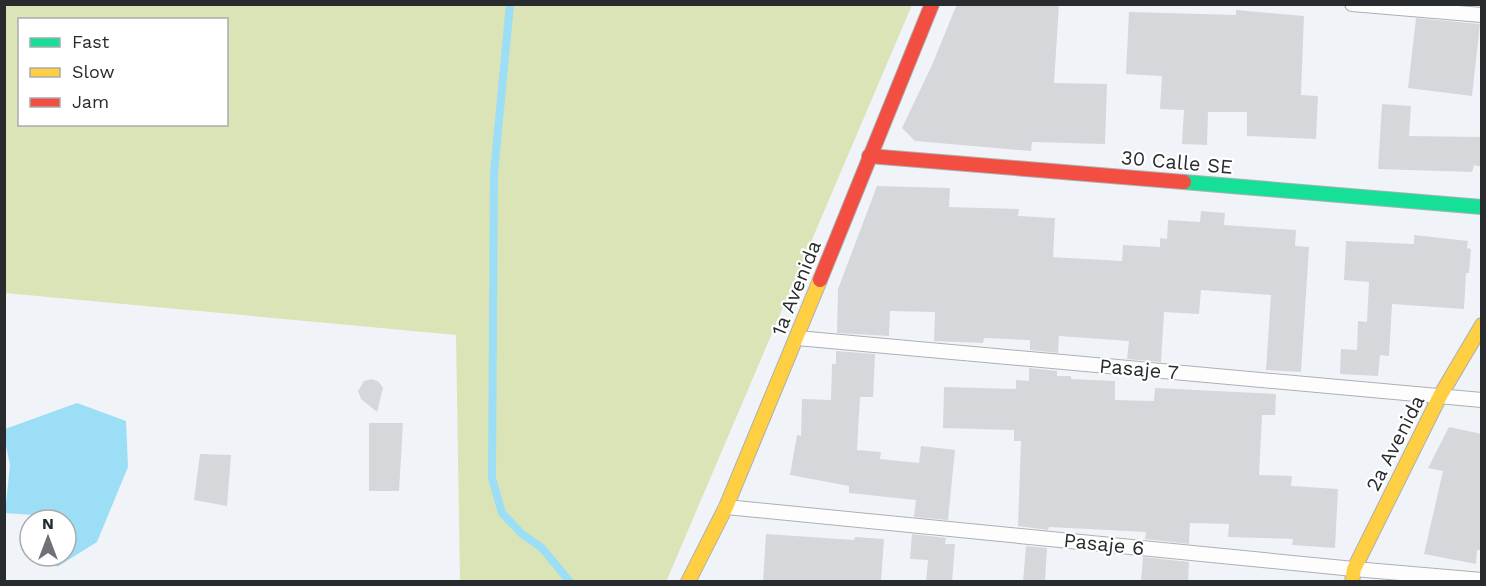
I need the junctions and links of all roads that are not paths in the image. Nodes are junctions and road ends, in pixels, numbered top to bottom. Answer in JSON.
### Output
{"nodes":[{"id":1,"x":932,"y":4,"type":"edge"},
{"id":2,"x":1352,"y":4,"type":"edge"},
{"id":3,"x":1482,"y":15,"type":"edge"},
{"id":4,"x":869,"y":156,"type":"junction"},
{"id":5,"x":1482,"y":207,"type":"edge"},
{"id":6,"x":1482,"y":325,"type":"edge"},
{"id":7,"x":797,"y":338,"type":"junction"},
{"id":8,"x":1440,"y":396,"type":"junction"},
{"id":9,"x":1482,"y":399,"type":"edge"},
{"id":10,"x":726,"y":507,"type":"junction"},
{"id":11,"x":1353,"y":575,"type":"edge"},
{"id":12,"x":1482,"y":580,"type":"edge"},
{"id":13,"x":688,"y":582,"type":"edge"}],
"edges":[{"from":1,"to":4,"type":"street","name":"1a Avenida"},
{"from":2,"to":3,"type":"lane"},
{"from":4,"to":5,"type":"street","name":"30 Calle SE"},
{"from":4,"to":7,"type":"street","name":"1a Avenida"},
{"from":6,"to":8,"type":"street","name":"2a Avenida"},
{"from":7,"to":8,"type":"lane","name":"Pasaje 7"},
{"from":7,"to":10,"type":"street","name":"1a Avenida"},
{"from":8,"to":9,"type":"lane","name":"Pasaje 7"},
{"from":8,"to":11,"type":"street","name":"2a Avenida"},
{"from":10,"to":11,"type":"lane","name":"Pasaje 6"},
{"from":10,"to":13,"type":"street","name":"1a Avenida"},
{"from":11,"to":12,"type":"lane","name":"Pasaje 6"}]}
